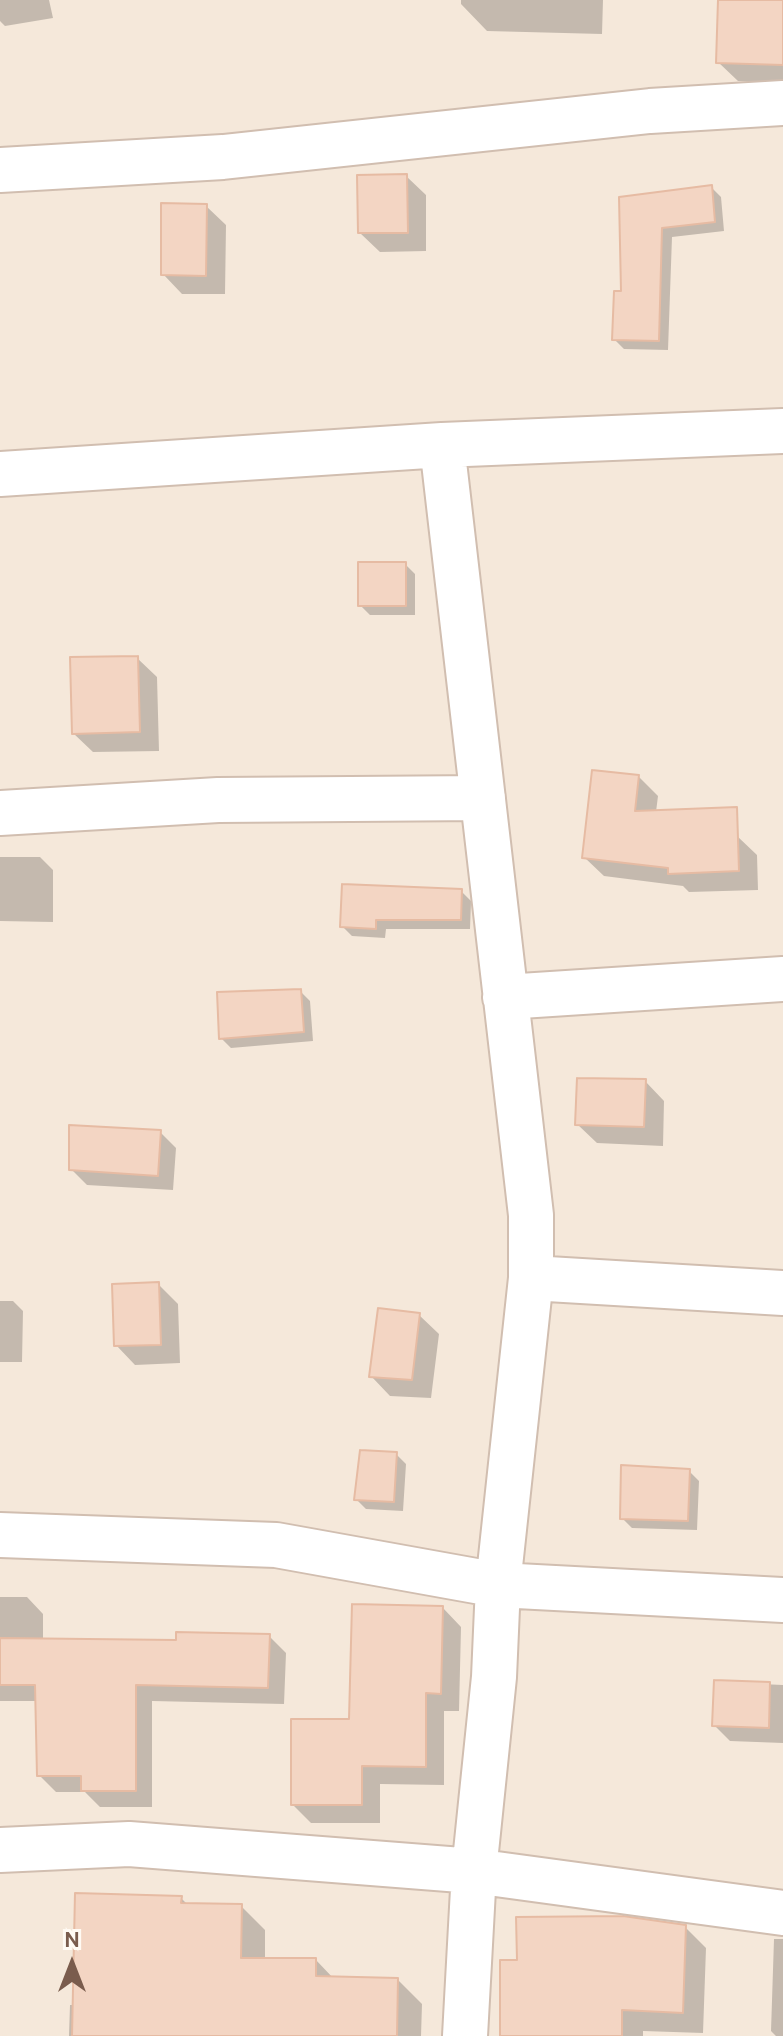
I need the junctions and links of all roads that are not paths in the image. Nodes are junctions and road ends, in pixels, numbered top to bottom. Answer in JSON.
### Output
{"nodes":[{"id":1,"x":783,"y":103,"type":"edge"},
{"id":2,"x":0,"y":170,"type":"edge"},
{"id":3,"x":783,"y":431,"type":"edge"},
{"id":4,"x":442,"y":445,"type":"junction"},
{"id":5,"x":0,"y":474,"type":"edge"},
{"id":6,"x":483,"y":798,"type":"junction"},
{"id":7,"x":0,"y":813,"type":"edge"},
{"id":8,"x":783,"y":979,"type":"edge"},
{"id":9,"x":505,"y":997,"type":"junction"},
{"id":10,"x":531,"y":1278,"type":"junction"},
{"id":11,"x":783,"y":1293,"type":"edge"},
{"id":12,"x":0,"y":1535,"type":"edge"},
{"id":13,"x":498,"y":1585,"type":"junction"},
{"id":14,"x":783,"y":1600,"type":"edge"},
{"id":15,"x":0,"y":1850,"type":"edge"},
{"id":16,"x":474,"y":1871,"type":"junction"},
{"id":17,"x":783,"y":1913,"type":"edge"},
{"id":18,"x":465,"y":2036,"type":"edge"}],
"edges":[{"from":1,"to":2,"type":"street"},
{"from":3,"to":4,"type":"street"},
{"from":4,"to":5,"type":"street"},
{"from":4,"to":6,"type":"street"},
{"from":6,"to":7,"type":"street"},
{"from":6,"to":9,"type":"street"},
{"from":8,"to":9,"type":"street"},
{"from":9,"to":10,"type":"street"},
{"from":10,"to":11,"type":"street"},
{"from":10,"to":13,"type":"street"},
{"from":12,"to":13,"type":"street"},
{"from":13,"to":14,"type":"street"},
{"from":13,"to":16,"type":"street"},
{"from":15,"to":16,"type":"street"},
{"from":16,"to":17,"type":"street"},
{"from":16,"to":18,"type":"street"}]}
